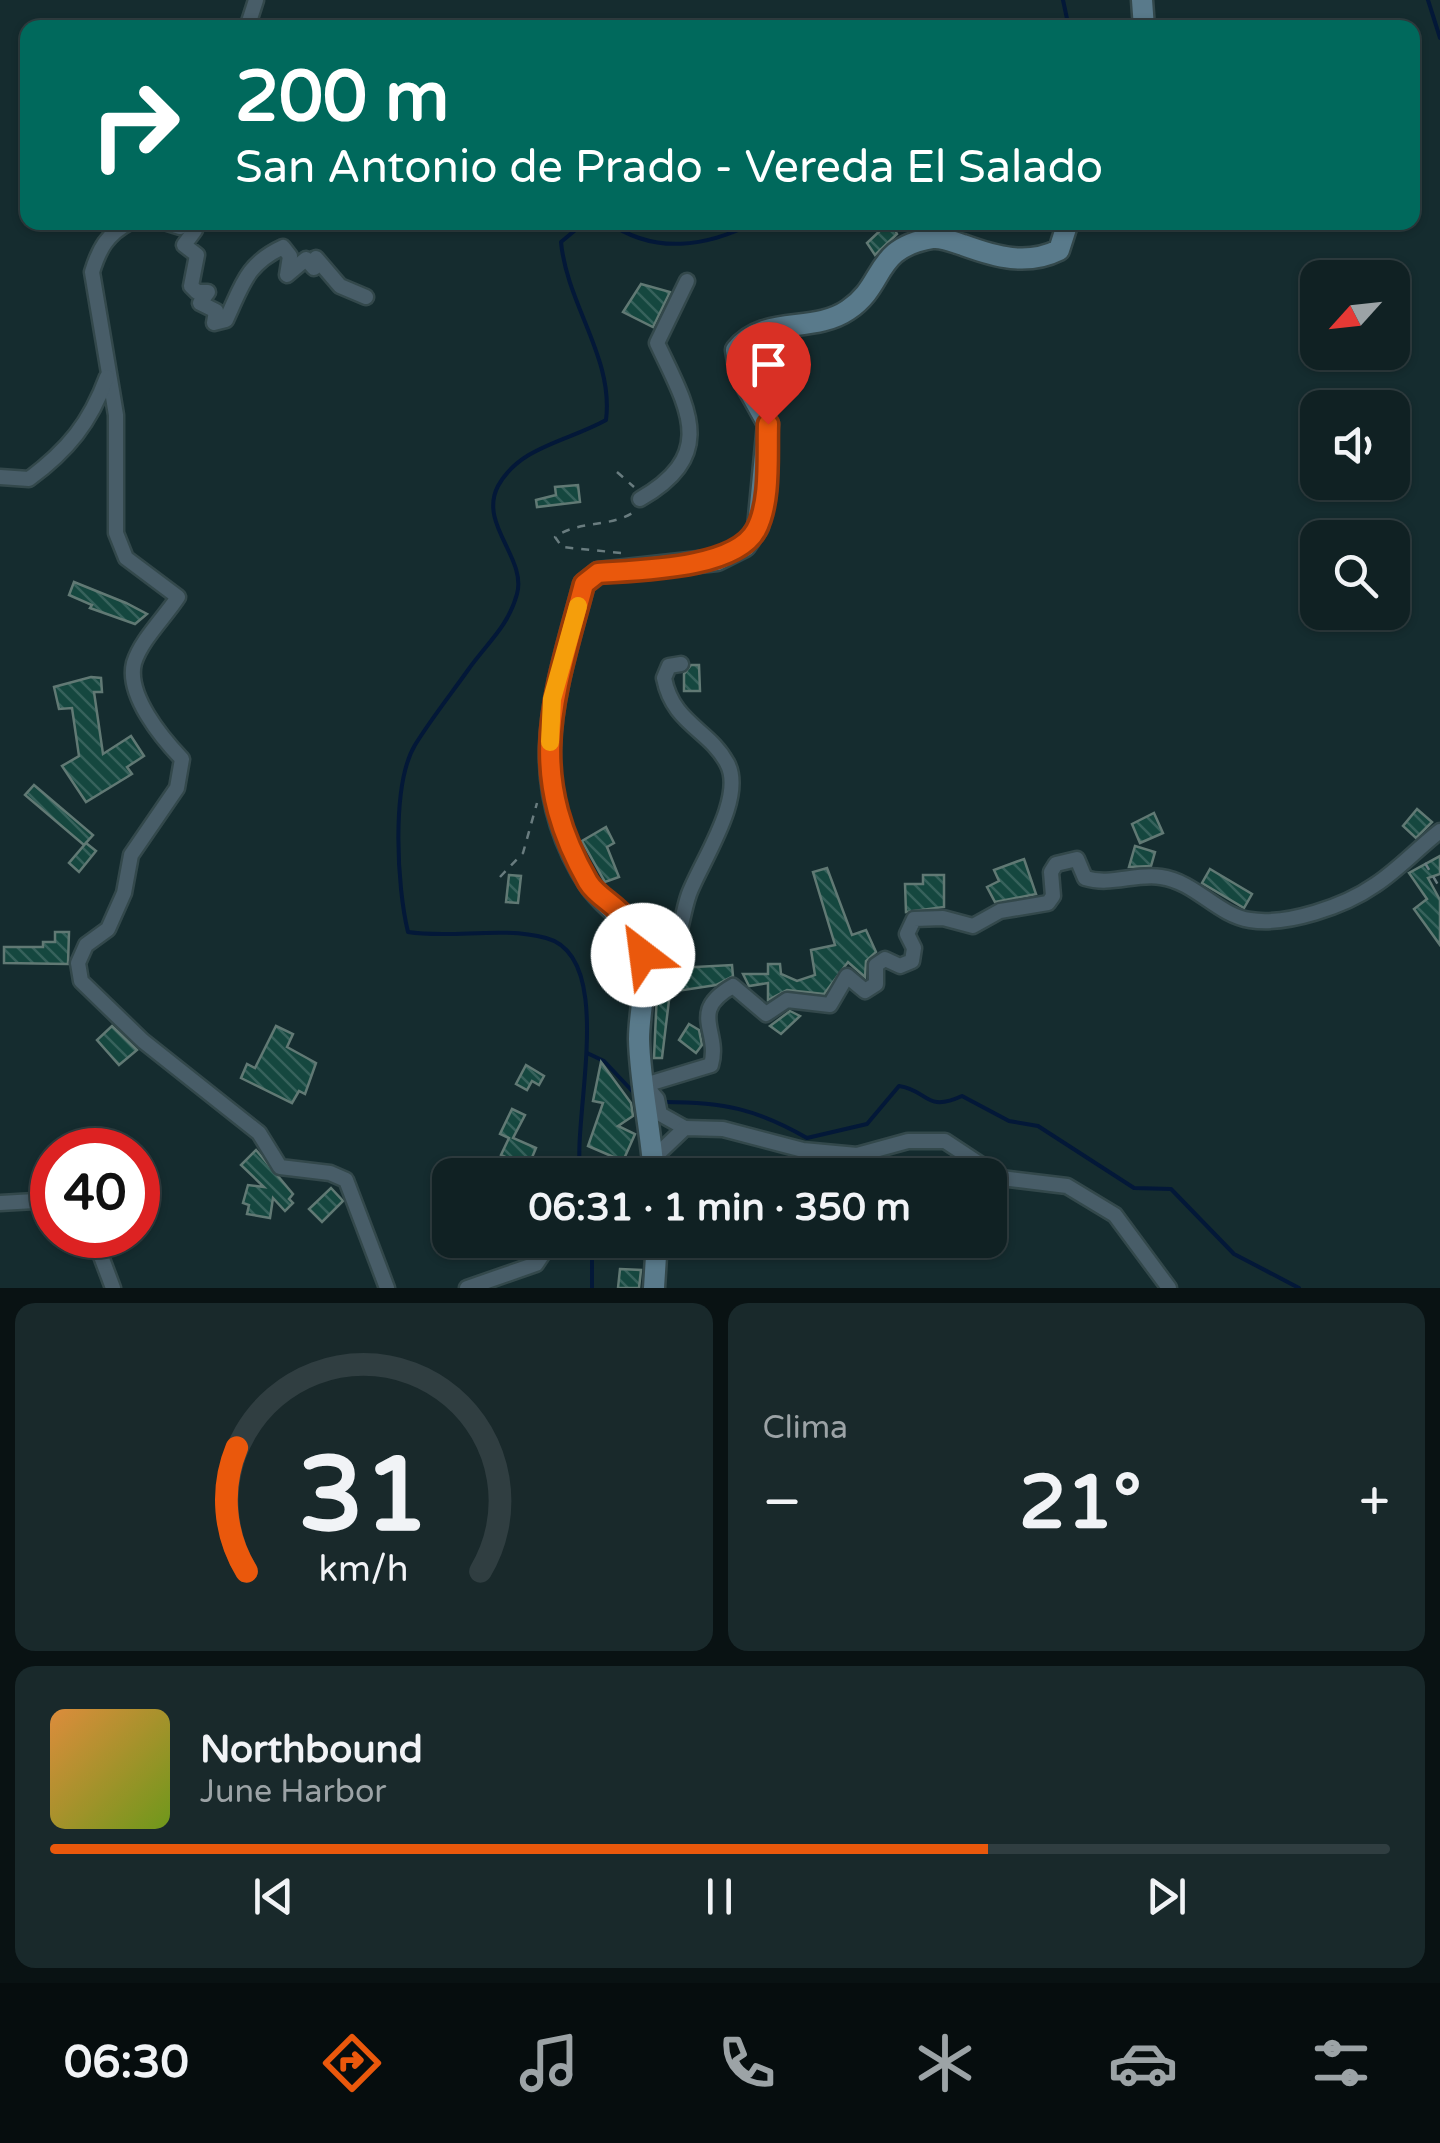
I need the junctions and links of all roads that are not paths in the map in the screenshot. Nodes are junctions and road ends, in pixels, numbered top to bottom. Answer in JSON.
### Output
{"nodes":[{"id":1,"x":114,"y":230,"type":"edge"},
{"id":2,"x":195,"y":230,"type":"edge"},
{"id":3,"x":1065,"y":230,"type":"edge"},
{"id":4,"x":687,"y":281,"type":"dead end"},
{"id":5,"x":366,"y":297,"type":"dead end"},
{"id":6,"x":107,"y":377,"type":"junction"},
{"id":7,"x":0,"y":477,"type":"edge"},
{"id":8,"x":640,"y":499,"type":"road end"},
{"id":9,"x":680,"y":664,"type":"dead end"},
{"id":10,"x":1440,"y":831,"type":"edge"},
{"id":11,"x":626,"y":919,"type":"junction"},
{"id":12,"x":645,"y":1085,"type":"junction"},
{"id":13,"x":685,"y":1128,"type":"junction"},
{"id":14,"x":652,"y":1158,"type":"edge"},
{"id":15,"x":660,"y":1158,"type":"edge"},
{"id":16,"x":30,"y":1201,"type":"edge"},
{"id":17,"x":0,"y":1203,"type":"edge"},
{"id":18,"x":102,"y":1258,"type":"edge"},
{"id":19,"x":540,"y":1258,"type":"edge"},
{"id":20,"x":656,"y":1258,"type":"edge"},
{"id":21,"x":113,"y":1288,"type":"edge"},
{"id":22,"x":388,"y":1288,"type":"edge"},
{"id":23,"x":468,"y":1288,"type":"edge"},
{"id":24,"x":654,"y":1288,"type":"edge"},
{"id":25,"x":1169,"y":1288,"type":"edge"}],
"edges":[{"from":1,"to":6,"type":"street"},
{"from":2,"to":5,"type":"street"},
{"from":3,"to":11,"type":"street"},
{"from":4,"to":8,"type":"street"},
{"from":6,"to":7,"type":"street"},
{"from":6,"to":22,"type":"street"},
{"from":9,"to":11,"type":"street"},
{"from":10,"to":12,"type":"street"},
{"from":11,"to":12,"type":"street"},
{"from":12,"to":13,"type":"street"},
{"from":12,"to":14,"type":"street"},
{"from":13,"to":15,"type":"street"},
{"from":13,"to":25,"type":"street"},
{"from":16,"to":17,"type":"street"},
{"from":18,"to":21,"type":"street"},
{"from":19,"to":23,"type":"street"},
{"from":20,"to":24,"type":"street"}]}
